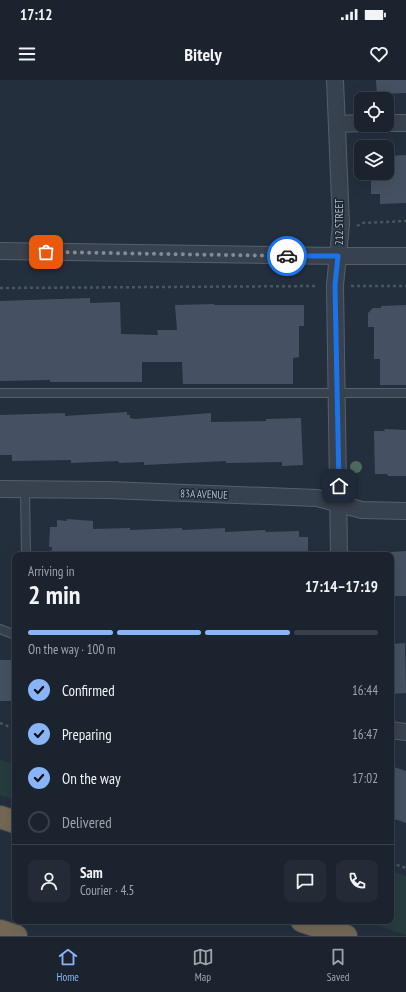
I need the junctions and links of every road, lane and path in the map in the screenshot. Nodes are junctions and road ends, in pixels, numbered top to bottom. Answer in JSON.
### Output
{"nodes":[{"id":1,"x":335,"y":80,"type":"edge"},
{"id":2,"x":394,"y":123,"type":"edge"},
{"id":3,"x":406,"y":123,"type":"edge"},
{"id":4,"x":337,"y":124,"type":"junction"},
{"id":5,"x":354,"y":124,"type":"edge"},
{"id":6,"x":406,"y":221,"type":"edge"},
{"id":7,"x":354,"y":228,"type":"dead end"},
{"id":8,"x":0,"y":252,"type":"edge"},
{"id":9,"x":338,"y":256,"type":"junction"},
{"id":10,"x":406,"y":256,"type":"edge"},
{"id":11,"x":322,"y":285,"type":"dead end"},
{"id":12,"x":350,"y":286,"type":"dead end"},
{"id":13,"x":406,"y":286,"type":"edge"},
{"id":14,"x":0,"y":288,"type":"edge"},
{"id":15,"x":0,"y":393,"type":"edge"},
{"id":16,"x":336,"y":393,"type":"junction"},
{"id":17,"x":406,"y":393,"type":"edge"},
{"id":18,"x":0,"y":489,"type":"edge"},
{"id":19,"x":25,"y":489,"type":"junction"},
{"id":20,"x":339,"y":504,"type":"junction"},
{"id":21,"x":406,"y":511,"type":"edge"},
{"id":22,"x":26,"y":552,"type":"edge"},
{"id":23,"x":339,"y":552,"type":"edge"},
{"id":24,"x":0,"y":629,"type":"edge"},
{"id":25,"x":12,"y":634,"type":"edge"},
{"id":26,"x":0,"y":724,"type":"edge"},
{"id":27,"x":12,"y":728,"type":"edge"},
{"id":28,"x":394,"y":730,"type":"edge"},
{"id":29,"x":406,"y":732,"type":"edge"},
{"id":30,"x":0,"y":817,"type":"edge"},
{"id":31,"x":12,"y":821,"type":"edge"},
{"id":32,"x":394,"y":864,"type":"edge"},
{"id":33,"x":406,"y":868,"type":"edge"},
{"id":34,"x":311,"y":924,"type":"edge"},
{"id":35,"x":0,"y":930,"type":"edge"},
{"id":36,"x":16,"y":936,"type":"edge"},
{"id":37,"x":346,"y":936,"type":"edge"}],
"edges":[{"from":1,"to":4,"type":"street","name":"212 STREET"},
{"from":2,"to":3,"type":"street"},
{"from":4,"to":5,"type":"street"},
{"from":4,"to":9,"type":"street","name":"212 STREET"},
{"from":6,"to":7,"type":"path"},
{"from":8,"to":9,"type":"street"},
{"from":9,"to":10,"type":"street"},
{"from":9,"to":16,"type":"street","name":"212 STREET"},
{"from":11,"to":14,"type":"path"},
{"from":12,"to":13,"type":"path"},
{"from":15,"to":16,"type":"lane"},
{"from":16,"to":17,"type":"lane"},
{"from":16,"to":20,"type":"street","name":"212 STREET"},
{"from":18,"to":19,"type":"street","name":"83A AVENUE"},
{"from":19,"to":20,"type":"street","name":"83A AVENUE"},
{"from":19,"to":22,"type":"lane"},
{"from":20,"to":21,"type":"street","name":"83A AVENUE"},
{"from":20,"to":23,"type":"street","name":"212 STREET"},
{"from":24,"to":25,"type":"lane"},
{"from":26,"to":27,"type":"path"},
{"from":28,"to":29,"type":"street"},
{"from":30,"to":31,"type":"highway"},
{"from":32,"to":33,"type":"path"},
{"from":34,"to":37,"type":"highway"},
{"from":35,"to":36,"type":"highway"}]}
